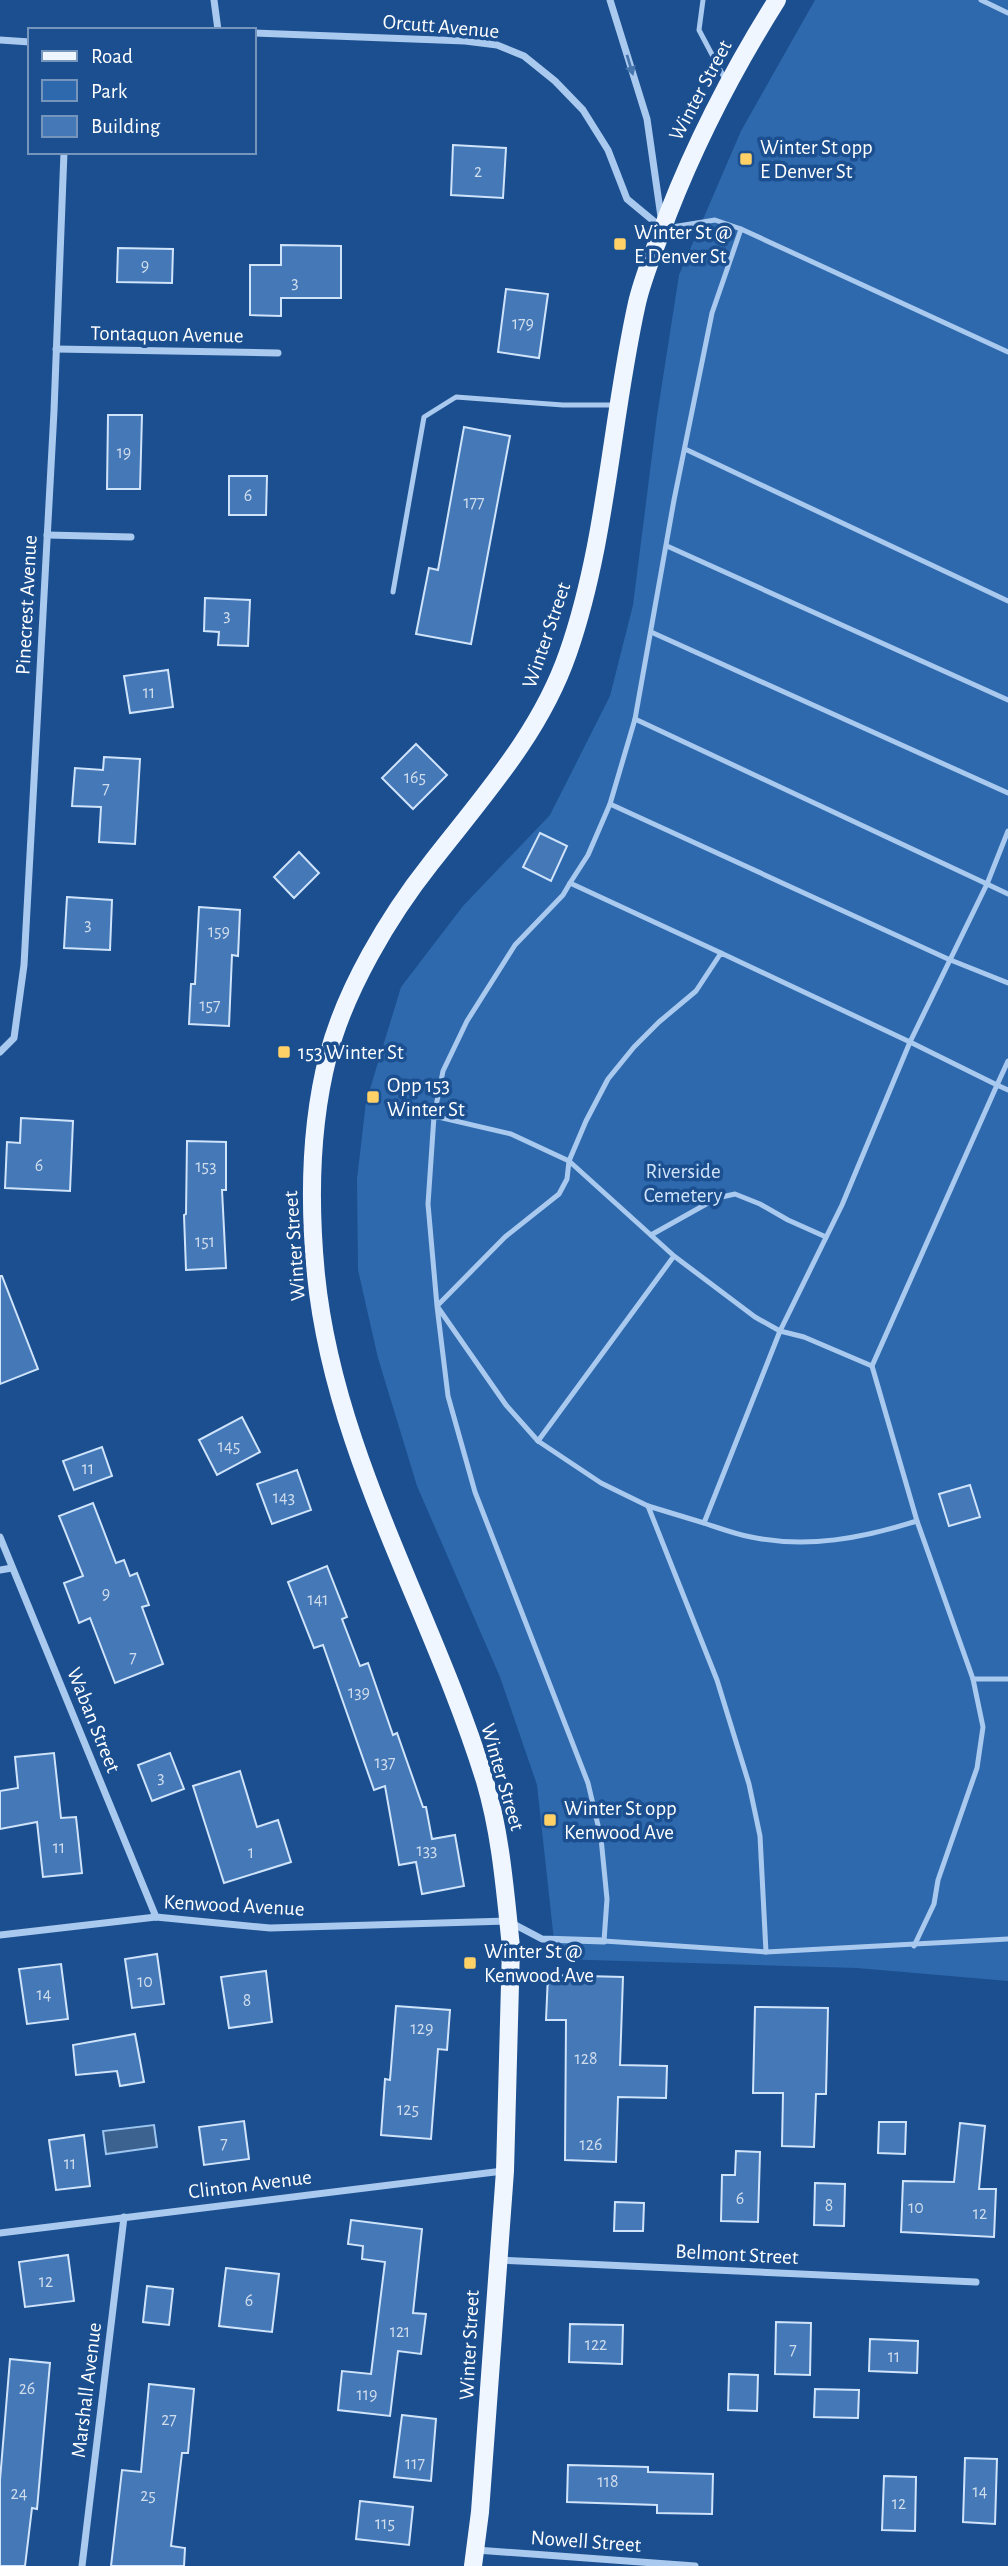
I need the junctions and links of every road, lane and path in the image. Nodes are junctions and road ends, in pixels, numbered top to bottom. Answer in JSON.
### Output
{"nodes":[{"id":1,"x":214,"y":0,"type":"edge"},
{"id":2,"x":610,"y":0,"type":"edge"},
{"id":3,"x":703,"y":0,"type":"edge"},
{"id":4,"x":777,"y":0,"type":"edge"},
{"id":5,"x":981,"y":0,"type":"edge"},
{"id":6,"x":1008,"y":13,"type":"edge"},
{"id":7,"x":218,"y":28,"type":"edge"},
{"id":8,"x":256,"y":33,"type":"edge"},
{"id":9,"x":0,"y":40,"type":"edge"},
{"id":10,"x":28,"y":42,"type":"edge"},
{"id":11,"x":727,"y":82,"type":"junction"},
{"id":12,"x":64,"y":154,"type":"edge"},
{"id":13,"x":663,"y":228,"type":"junction"},
{"id":14,"x":741,"y":229,"type":"junction"},
{"id":15,"x":56,"y":349,"type":"junction"},
{"id":16,"x":1008,"y":352,"type":"edge"},
{"id":17,"x":278,"y":353,"type":"dead end"},
{"id":18,"x":617,"y":405,"type":"junction"},
{"id":19,"x":685,"y":449,"type":"junction"},
{"id":20,"x":47,"y":535,"type":"junction"},
{"id":21,"x":131,"y":537,"type":"dead end"},
{"id":22,"x":667,"y":546,"type":"junction"},
{"id":23,"x":393,"y":592,"type":"dead end"},
{"id":24,"x":1008,"y":601,"type":"edge"},
{"id":25,"x":651,"y":632,"type":"junction"},
{"id":26,"x":1008,"y":700,"type":"edge"},
{"id":27,"x":635,"y":719,"type":"junction"},
{"id":28,"x":1008,"y":793,"type":"edge"},
{"id":29,"x":610,"y":804,"type":"junction"},
{"id":30,"x":1008,"y":831,"type":"edge"},
{"id":31,"x":570,"y":883,"type":"junction"},
{"id":32,"x":987,"y":884,"type":"junction"},
{"id":33,"x":1008,"y":894,"type":"edge"},
{"id":34,"x":721,"y":953,"type":"junction"},
{"id":35,"x":948,"y":959,"type":"junction"},
{"id":36,"x":1008,"y":983,"type":"edge"},
{"id":37,"x":910,"y":1042,"type":"junction"},
{"id":38,"x":0,"y":1052,"type":"edge"},
{"id":39,"x":1008,"y":1061,"type":"edge"},
{"id":40,"x":997,"y":1085,"type":"junction"},
{"id":41,"x":1008,"y":1090,"type":"edge"},
{"id":42,"x":434,"y":1116,"type":"junction"},
{"id":43,"x":569,"y":1161,"type":"junction"},
{"id":44,"x":651,"y":1235,"type":"junction"},
{"id":45,"x":826,"y":1237,"type":"junction"},
{"id":46,"x":674,"y":1256,"type":"junction"},
{"id":47,"x":437,"y":1306,"type":"junction"},
{"id":48,"x":780,"y":1331,"type":"junction"},
{"id":49,"x":873,"y":1366,"type":"junction"},
{"id":50,"x":538,"y":1441,"type":"junction"},
{"id":51,"x":648,"y":1506,"type":"junction"},
{"id":52,"x":917,"y":1521,"type":"junction"},
{"id":53,"x":704,"y":1523,"type":"junction"},
{"id":54,"x":0,"y":1537,"type":"edge"},
{"id":55,"x":12,"y":1567,"type":"junction"},
{"id":56,"x":0,"y":1570,"type":"edge"},
{"id":57,"x":973,"y":1679,"type":"junction"},
{"id":58,"x":1008,"y":1679,"type":"edge"},
{"id":59,"x":156,"y":1917,"type":"junction"},
{"id":60,"x":508,"y":1921,"type":"junction"},
{"id":61,"x":0,"y":1935,"type":"edge"},
{"id":62,"x":1008,"y":1939,"type":"edge"},
{"id":63,"x":604,"y":1941,"type":"junction"},
{"id":64,"x":914,"y":1946,"type":"junction"},
{"id":65,"x":766,"y":1952,"type":"junction"},
{"id":66,"x":505,"y":2171,"type":"junction"},
{"id":67,"x":124,"y":2217,"type":"junction"},
{"id":68,"x":0,"y":2233,"type":"edge"},
{"id":69,"x":497,"y":2259,"type":"junction"},
{"id":70,"x":976,"y":2282,"type":"dead end"},
{"id":71,"x":475,"y":2558,"type":"edge"},
{"id":72,"x":82,"y":2566,"type":"edge"},
{"id":73,"x":695,"y":2566,"type":"edge"}],
"edges":[{"from":1,"to":7,"type":"street"},
{"from":2,"to":13,"type":"street","one_way":true},
{"from":3,"to":11,"type":"lane"},
{"from":4,"to":11,"type":"main road","name":"Winter Street"},
{"from":5,"to":6,"type":"lane"},
{"from":8,"to":13,"type":"street","name":"Orcutt Avenue"},
{"from":9,"to":10,"type":"street"},
{"from":11,"to":13,"type":"main road","name":"Winter Street"},
{"from":12,"to":15,"type":"street","name":"Pinecrest Avenue"},
{"from":13,"to":14,"type":"lane"},
{"from":13,"to":18,"type":"main road","name":"Winter Street"},
{"from":14,"to":16,"type":"lane"},
{"from":14,"to":19,"type":"lane"},
{"from":15,"to":17,"type":"street","name":"Tontaquon Avenue"},
{"from":15,"to":20,"type":"street","name":"Pinecrest Avenue"},
{"from":18,"to":23,"type":"lane"},
{"from":18,"to":60,"type":"main road","name":"Winter Street"},
{"from":19,"to":22,"type":"lane"},
{"from":19,"to":24,"type":"lane"},
{"from":20,"to":21,"type":"street"},
{"from":20,"to":38,"type":"street","name":"Pinecrest Avenue"},
{"from":22,"to":25,"type":"lane"},
{"from":22,"to":26,"type":"lane"},
{"from":25,"to":27,"type":"lane"},
{"from":25,"to":28,"type":"lane"},
{"from":27,"to":29,"type":"lane"},
{"from":27,"to":32,"type":"lane"},
{"from":29,"to":31,"type":"lane"},
{"from":29,"to":35,"type":"lane"},
{"from":30,"to":32,"type":"lane"},
{"from":31,"to":34,"type":"lane"},
{"from":31,"to":42,"type":"lane"},
{"from":32,"to":33,"type":"lane"},
{"from":32,"to":35,"type":"lane"},
{"from":34,"to":37,"type":"lane"},
{"from":34,"to":43,"type":"lane"},
{"from":35,"to":36,"type":"lane"},
{"from":35,"to":37,"type":"lane"},
{"from":37,"to":40,"type":"lane"},
{"from":37,"to":45,"type":"lane"},
{"from":39,"to":40,"type":"lane"},
{"from":40,"to":41,"type":"lane"},
{"from":40,"to":49,"type":"lane"},
{"from":42,"to":43,"type":"lane"},
{"from":42,"to":47,"type":"lane"},
{"from":43,"to":44,"type":"lane"},
{"from":43,"to":47,"type":"lane"},
{"from":44,"to":45,"type":"lane"},
{"from":44,"to":46,"type":"lane"},
{"from":45,"to":48,"type":"lane"},
{"from":46,"to":48,"type":"lane"},
{"from":46,"to":50,"type":"lane"},
{"from":47,"to":50,"type":"lane"},
{"from":47,"to":63,"type":"lane"},
{"from":48,"to":49,"type":"lane"},
{"from":48,"to":53,"type":"lane"},
{"from":49,"to":52,"type":"lane"},
{"from":50,"to":51,"type":"lane"},
{"from":51,"to":53,"type":"lane"},
{"from":51,"to":65,"type":"lane"},
{"from":52,"to":53,"type":"lane"},
{"from":52,"to":57,"type":"lane"},
{"from":54,"to":55,"type":"street","name":"Waban Street"},
{"from":55,"to":56,"type":"street"},
{"from":55,"to":59,"type":"street","name":"Waban Street"},
{"from":57,"to":58,"type":"lane"},
{"from":57,"to":64,"type":"lane"},
{"from":59,"to":60,"type":"street","name":"Kenwood Avenue"},
{"from":59,"to":61,"type":"street","name":"Kenwood Avenue"},
{"from":60,"to":63,"type":"street"},
{"from":60,"to":66,"type":"main road","name":"Winter Street"},
{"from":62,"to":64,"type":"lane"},
{"from":63,"to":65,"type":"lane"},
{"from":64,"to":65,"type":"lane"},
{"from":66,"to":67,"type":"street","name":"Clinton Avenue"},
{"from":66,"to":69,"type":"main road","name":"Winter Street"},
{"from":67,"to":68,"type":"street","name":"Clinton Avenue"},
{"from":67,"to":72,"type":"street","name":"Marshall Avenue"},
{"from":69,"to":70,"type":"street","name":"Belmont Street"},
{"from":69,"to":71,"type":"main road","name":"Winter Street"},
{"from":71,"to":73,"type":"street","name":"Nowell Street"}]}
